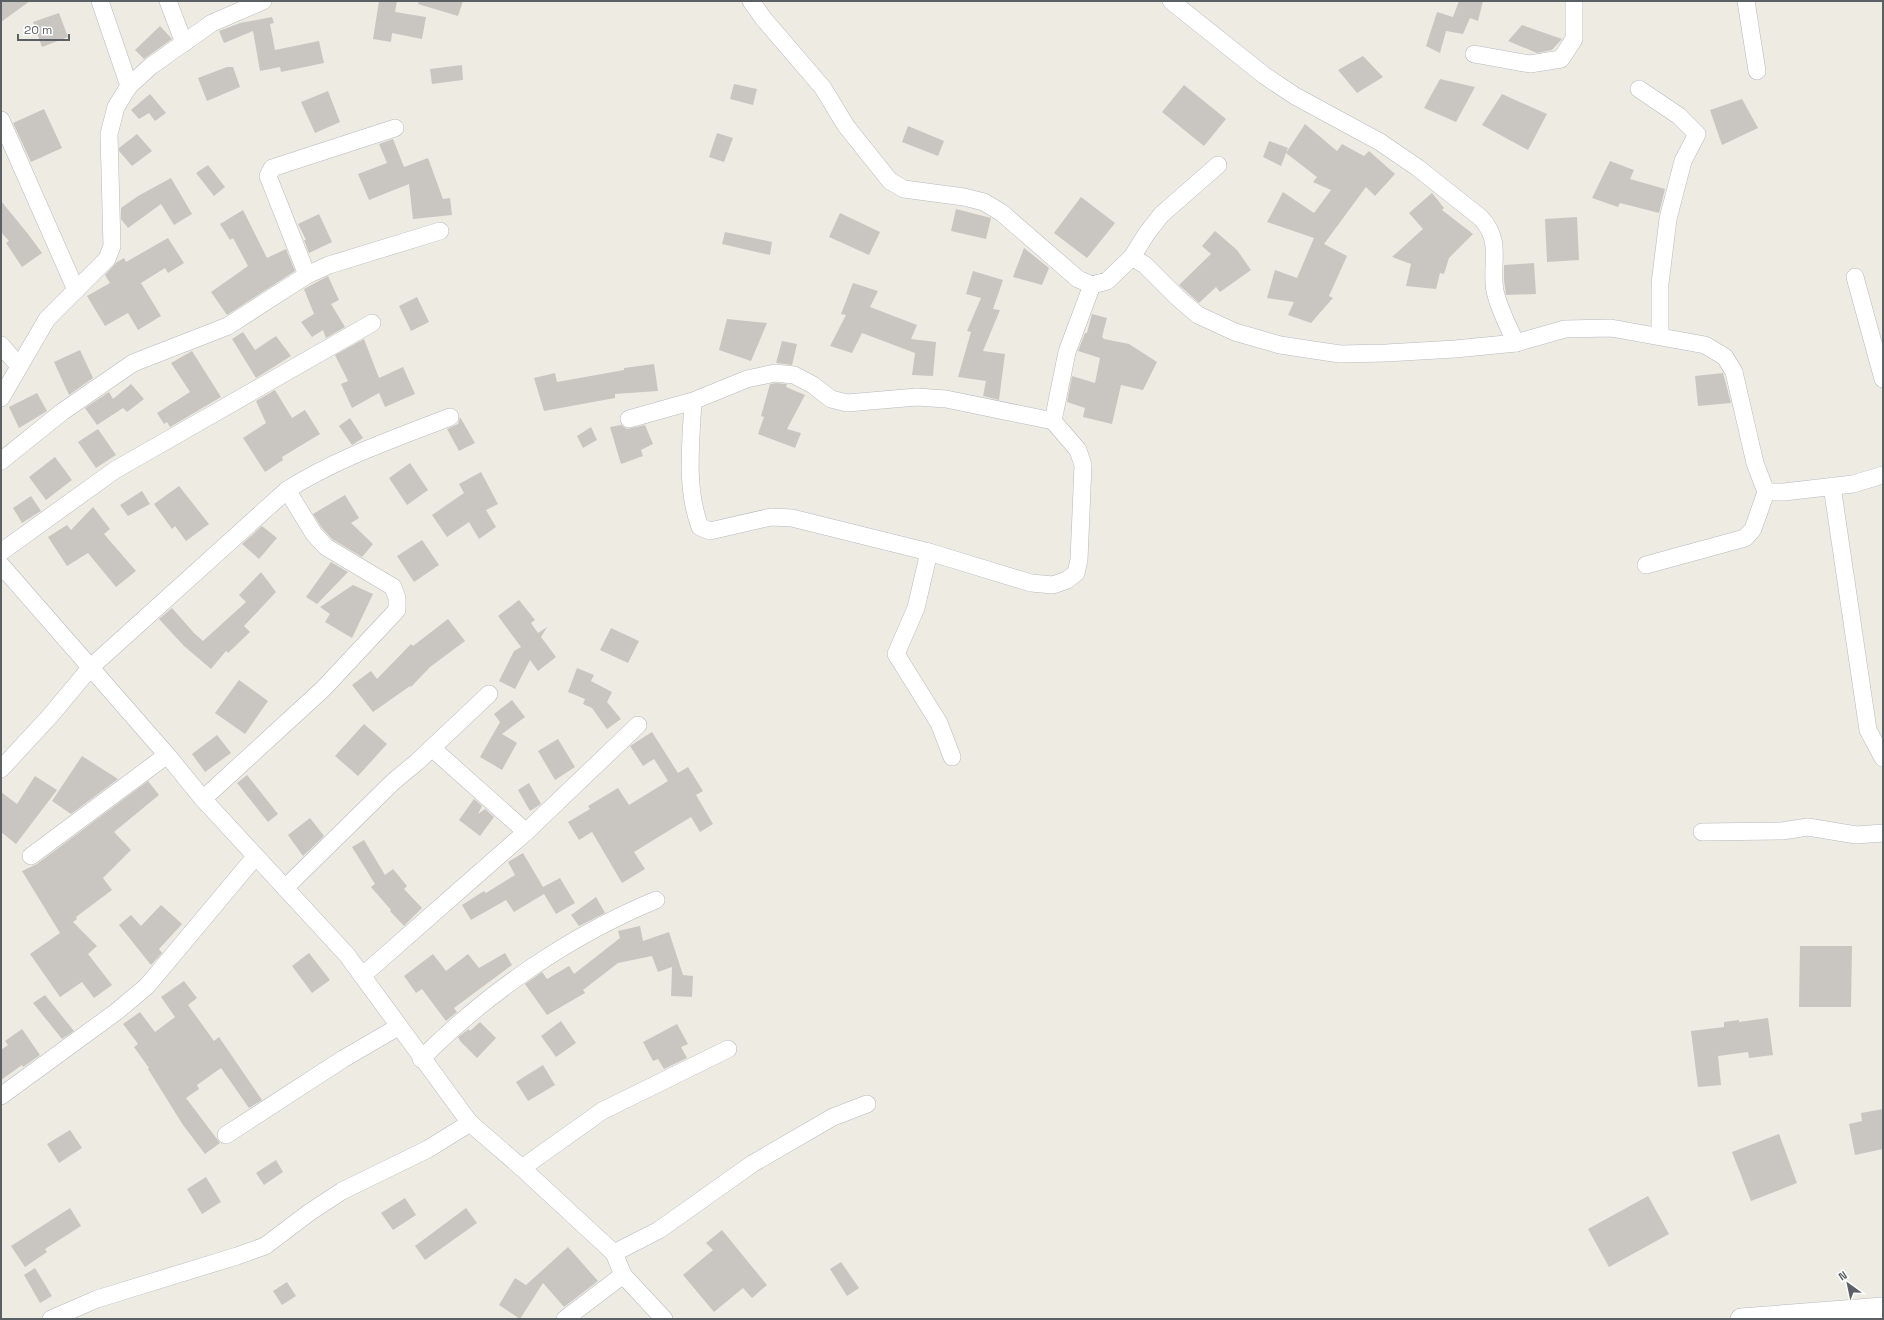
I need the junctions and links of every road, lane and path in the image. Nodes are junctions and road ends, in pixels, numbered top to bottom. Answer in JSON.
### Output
{"nodes":[{"id":1,"x":100,"y":1,"type":"edge"},
{"id":2,"x":168,"y":1,"type":"edge"},
{"id":3,"x":751,"y":1,"type":"edge"},
{"id":4,"x":1171,"y":1,"type":"edge"},
{"id":5,"x":1574,"y":1,"type":"edge"},
{"id":6,"x":1746,"y":1,"type":"edge"},
{"id":7,"x":254,"y":2,"type":"edge"},
{"id":8,"x":184,"y":43,"type":"junction"},
{"id":9,"x":1474,"y":54,"type":"dead end"},
{"id":10,"x":1757,"y":71,"type":"dead end"},
{"id":11,"x":129,"y":86,"type":"junction"},
{"id":12,"x":1639,"y":89,"type":"dead end"},
{"id":13,"x":1,"y":120,"type":"edge"},
{"id":14,"x":395,"y":128,"type":"dead end"},
{"id":15,"x":1218,"y":165,"type":"dead end"},
{"id":16,"x":440,"y":231,"type":"dead end"},
{"id":17,"x":1132,"y":257,"type":"junction"},
{"id":18,"x":307,"y":275,"type":"junction"},
{"id":19,"x":1855,"y":277,"type":"dead end"},
{"id":20,"x":1092,"y":285,"type":"junction"},
{"id":21,"x":76,"y":290,"type":"junction"},
{"id":22,"x":372,"y":323,"type":"dead end"},
{"id":23,"x":1660,"y":336,"type":"junction"},
{"id":24,"x":1516,"y":343,"type":"junction"},
{"id":25,"x":1,"y":345,"type":"edge"},
{"id":26,"x":19,"y":366,"type":"junction"},
{"id":27,"x":1883,"y":379,"type":"edge"},
{"id":28,"x":1,"y":398,"type":"edge"},
{"id":29,"x":693,"y":400,"type":"junction"},
{"id":30,"x":450,"y":417,"type":"dead end"},
{"id":31,"x":629,"y":419,"type":"dead end"},
{"id":32,"x":1053,"y":421,"type":"junction"},
{"id":33,"x":1,"y":460,"type":"edge"},
{"id":34,"x":1883,"y":475,"type":"edge"},
{"id":35,"x":1832,"y":486,"type":"junction"},
{"id":36,"x":287,"y":490,"type":"junction"},
{"id":37,"x":1766,"y":492,"type":"junction"},
{"id":38,"x":1,"y":552,"type":"edge"},
{"id":39,"x":929,"y":552,"type":"junction"},
{"id":40,"x":1,"y":565,"type":"edge"},
{"id":41,"x":1646,"y":565,"type":"dead end"},
{"id":42,"x":91,"y":667,"type":"junction"},
{"id":43,"x":489,"y":694,"type":"dead end"},
{"id":44,"x":638,"y":725,"type":"dead end"},
{"id":45,"x":432,"y":748,"type":"junction"},
{"id":46,"x":167,"y":755,"type":"junction"},
{"id":47,"x":952,"y":758,"type":"dead end"},
{"id":48,"x":1883,"y":758,"type":"edge"},
{"id":49,"x":1,"y":769,"type":"edge"},
{"id":50,"x":203,"y":799,"type":"junction"},
{"id":51,"x":526,"y":832,"type":"junction"},
{"id":52,"x":1702,"y":832,"type":"dead end"},
{"id":53,"x":1883,"y":833,"type":"edge"},
{"id":54,"x":31,"y":856,"type":"dead end"},
{"id":55,"x":255,"y":857,"type":"junction"},
{"id":56,"x":285,"y":888,"type":"junction"},
{"id":57,"x":656,"y":900,"type":"dead end"},
{"id":58,"x":362,"y":976,"type":"junction"},
{"id":59,"x":398,"y":1027,"type":"junction"},
{"id":60,"x":728,"y":1048,"type":"dead end"},
{"id":61,"x":421,"y":1059,"type":"junction"},
{"id":62,"x":1,"y":1096,"type":"edge"},
{"id":63,"x":867,"y":1104,"type":"dead end"},
{"id":64,"x":470,"y":1123,"type":"junction"},
{"id":65,"x":226,"y":1135,"type":"dead end"},
{"id":66,"x":522,"y":1168,"type":"junction"},
{"id":67,"x":614,"y":1253,"type":"junction"},
{"id":68,"x":623,"y":1275,"type":"junction"},
{"id":69,"x":1883,"y":1308,"type":"edge"},
{"id":70,"x":51,"y":1319,"type":"edge"},
{"id":71,"x":565,"y":1319,"type":"edge"},
{"id":72,"x":664,"y":1319,"type":"edge"},
{"id":73,"x":1740,"y":1319,"type":"edge"}],
"edges":[{"from":1,"to":11,"type":"street"},
{"from":2,"to":8,"type":"street"},
{"from":3,"to":20,"type":"street"},
{"from":4,"to":24,"type":"street"},
{"from":5,"to":9,"type":"street"},
{"from":6,"to":10,"type":"street"},
{"from":7,"to":8,"type":"street"},
{"from":8,"to":11,"type":"street"},
{"from":11,"to":21,"type":"street"},
{"from":12,"to":23,"type":"street"},
{"from":13,"to":21,"type":"street"},
{"from":14,"to":18,"type":"street"},
{"from":15,"to":17,"type":"street"},
{"from":16,"to":18,"type":"street"},
{"from":17,"to":20,"type":"street"},
{"from":17,"to":24,"type":"street"},
{"from":18,"to":33,"type":"street"},
{"from":19,"to":27,"type":"street"},
{"from":20,"to":32,"type":"street"},
{"from":21,"to":26,"type":"street"},
{"from":22,"to":38,"type":"street"},
{"from":23,"to":24,"type":"street"},
{"from":23,"to":37,"type":"street"},
{"from":25,"to":26,"type":"street"},
{"from":26,"to":28,"type":"street"},
{"from":29,"to":31,"type":"street"},
{"from":29,"to":32,"type":"street"},
{"from":29,"to":39,"type":"street"},
{"from":30,"to":36,"type":"street"},
{"from":32,"to":39,"type":"street"},
{"from":34,"to":35,"type":"street"},
{"from":35,"to":37,"type":"street"},
{"from":35,"to":48,"type":"street"},
{"from":36,"to":42,"type":"street"},
{"from":36,"to":50,"type":"street"},
{"from":37,"to":41,"type":"street"},
{"from":39,"to":47,"type":"street"},
{"from":40,"to":42,"type":"street"},
{"from":42,"to":46,"type":"street"},
{"from":42,"to":49,"type":"street"},
{"from":43,"to":45,"type":"street"},
{"from":44,"to":51,"type":"street"},
{"from":45,"to":51,"type":"street"},
{"from":45,"to":56,"type":"street"},
{"from":46,"to":50,"type":"street"},
{"from":46,"to":54,"type":"street"},
{"from":50,"to":55,"type":"street"},
{"from":51,"to":58,"type":"street"},
{"from":52,"to":53,"type":"street"},
{"from":55,"to":56,"type":"street"},
{"from":55,"to":62,"type":"street"},
{"from":56,"to":58,"type":"street"},
{"from":57,"to":61,"type":"street"},
{"from":58,"to":59,"type":"street"},
{"from":59,"to":61,"type":"street"},
{"from":59,"to":65,"type":"street"},
{"from":60,"to":66,"type":"street"},
{"from":61,"to":64,"type":"street"},
{"from":63,"to":67,"type":"street"},
{"from":64,"to":66,"type":"street"},
{"from":64,"to":70,"type":"street"},
{"from":66,"to":67,"type":"street"},
{"from":67,"to":68,"type":"street"},
{"from":68,"to":71,"type":"street"},
{"from":68,"to":72,"type":"street"},
{"from":69,"to":73,"type":"street"}]}
